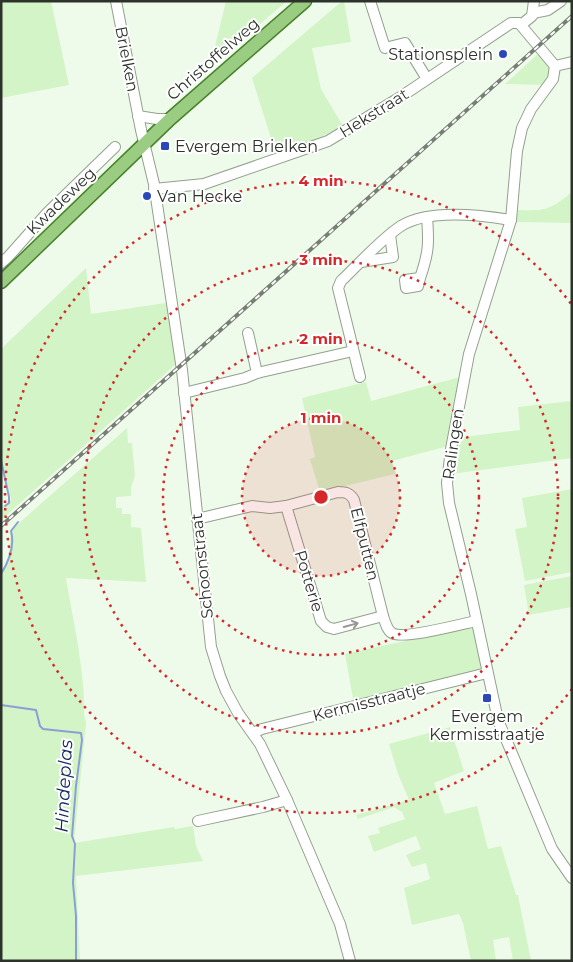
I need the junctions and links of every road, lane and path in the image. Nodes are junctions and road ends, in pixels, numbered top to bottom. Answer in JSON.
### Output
{"nodes":[{"id":1,"x":116,"y":1,"type":"edge"},
{"id":2,"x":306,"y":1,"type":"edge"},
{"id":3,"x":370,"y":1,"type":"edge"},
{"id":4,"x":534,"y":1,"type":"edge"},
{"id":5,"x":560,"y":1,"type":"edge"},
{"id":6,"x":533,"y":12,"type":"junction"},
{"id":7,"x":521,"y":25,"type":"junction"},
{"id":8,"x":572,"y":62,"type":"edge"},
{"id":9,"x":555,"y":66,"type":"junction"},
{"id":10,"x":427,"y":79,"type":"junction"},
{"id":11,"x":138,"y":116,"type":"junction"},
{"id":12,"x":170,"y":119,"type":"junction"},
{"id":13,"x":144,"y":144,"type":"junction"},
{"id":14,"x":115,"y":147,"type":"dead end"},
{"id":15,"x":154,"y":189,"type":"junction"},
{"id":16,"x":63,"y":198,"type":"junction"},
{"id":17,"x":75,"y":211,"type":"junction"},
{"id":18,"x":427,"y":217,"type":"junction"},
{"id":19,"x":511,"y":220,"type":"junction"},
{"id":20,"x":390,"y":235,"type":"junction"},
{"id":21,"x":1,"y":262,"type":"edge"},
{"id":22,"x":361,"y":262,"type":"junction"},
{"id":23,"x":420,"y":278,"type":"dead end"},
{"id":24,"x":1,"y":282,"type":"edge"},
{"id":25,"x":248,"y":333,"type":"dead end"},
{"id":26,"x":353,"y":351,"type":"junction"},
{"id":27,"x":257,"y":373,"type":"junction"},
{"id":28,"x":360,"y":377,"type":"dead end"},
{"id":29,"x":184,"y":393,"type":"junction"},
{"id":30,"x":286,"y":506,"type":"junction"},
{"id":31,"x":197,"y":519,"type":"junction"},
{"id":32,"x":383,"y":616,"type":"junction"},
{"id":33,"x":476,"y":621,"type":"junction"},
{"id":34,"x":487,"y":673,"type":"junction"},
{"id":35,"x":253,"y":734,"type":"junction"},
{"id":36,"x":288,"y":800,"type":"junction"},
{"id":37,"x":198,"y":822,"type":"dead end"},
{"id":38,"x":572,"y":878,"type":"edge"},
{"id":39,"x":350,"y":961,"type":"edge"}],
"edges":[{"from":1,"to":11,"type":"street","name":"Brielken"},
{"from":2,"to":12,"type":"main road","name":"Christoffelweg"},
{"from":3,"to":10,"type":"street"},
{"from":4,"to":6,"type":"street"},
{"from":5,"to":6,"type":"street"},
{"from":6,"to":7,"type":"street"},
{"from":7,"to":9,"type":"street"},
{"from":7,"to":10,"type":"street","name":"Hekstraat"},
{"from":8,"to":9,"type":"street"},
{"from":9,"to":19,"type":"street","name":"Ralingen"},
{"from":10,"to":15,"type":"street","name":"Hekstraat"},
{"from":11,"to":12,"type":"street"},
{"from":11,"to":13,"type":"street","name":"Brielken"},
{"from":12,"to":13,"type":"main road","name":"Christoffelweg"},
{"from":13,"to":15,"type":"street","name":"Schoonstraat"},
{"from":13,"to":17,"type":"main road","name":"Kwadeweg"},
{"from":14,"to":16,"type":"street","name":"Kwadeweg"},
{"from":15,"to":29,"type":"street","name":"Schoonstraat"},
{"from":16,"to":17,"type":"street"},
{"from":16,"to":21,"type":"street","name":"Kwadeweg"},
{"from":17,"to":24,"type":"main road","name":"Kwadeweg"},
{"from":18,"to":19,"type":"street"},
{"from":18,"to":20,"type":"street"},
{"from":18,"to":23,"type":"street"},
{"from":19,"to":33,"type":"street","name":"Ralingen"},
{"from":20,"to":22,"type":"street"},
{"from":20,"to":22,"type":"street"},
{"from":22,"to":26,"type":"street"},
{"from":25,"to":27,"type":"street"},
{"from":26,"to":27,"type":"street"},
{"from":26,"to":28,"type":"street"},
{"from":27,"to":29,"type":"street"},
{"from":29,"to":31,"type":"street","name":"Schoonstraat"},
{"from":30,"to":31,"type":"street","name":"Elfputten"},
{"from":30,"to":32,"type":"street","name":"Potterie","one_way":true},
{"from":30,"to":32,"type":"street","name":"Elfputten"},
{"from":31,"to":35,"type":"street","name":"Schoonstraat"},
{"from":32,"to":33,"type":"street","name":"Elfputten"},
{"from":33,"to":34,"type":"street","name":"Ralingen"},
{"from":34,"to":35,"type":"street","name":"Kermisstraatje"},
{"from":34,"to":38,"type":"street","name":"Ralingen"},
{"from":35,"to":36,"type":"street","name":"Schoonstraat"},
{"from":36,"to":37,"type":"street"},
{"from":36,"to":39,"type":"street","name":"Schoonstraat"}]}
